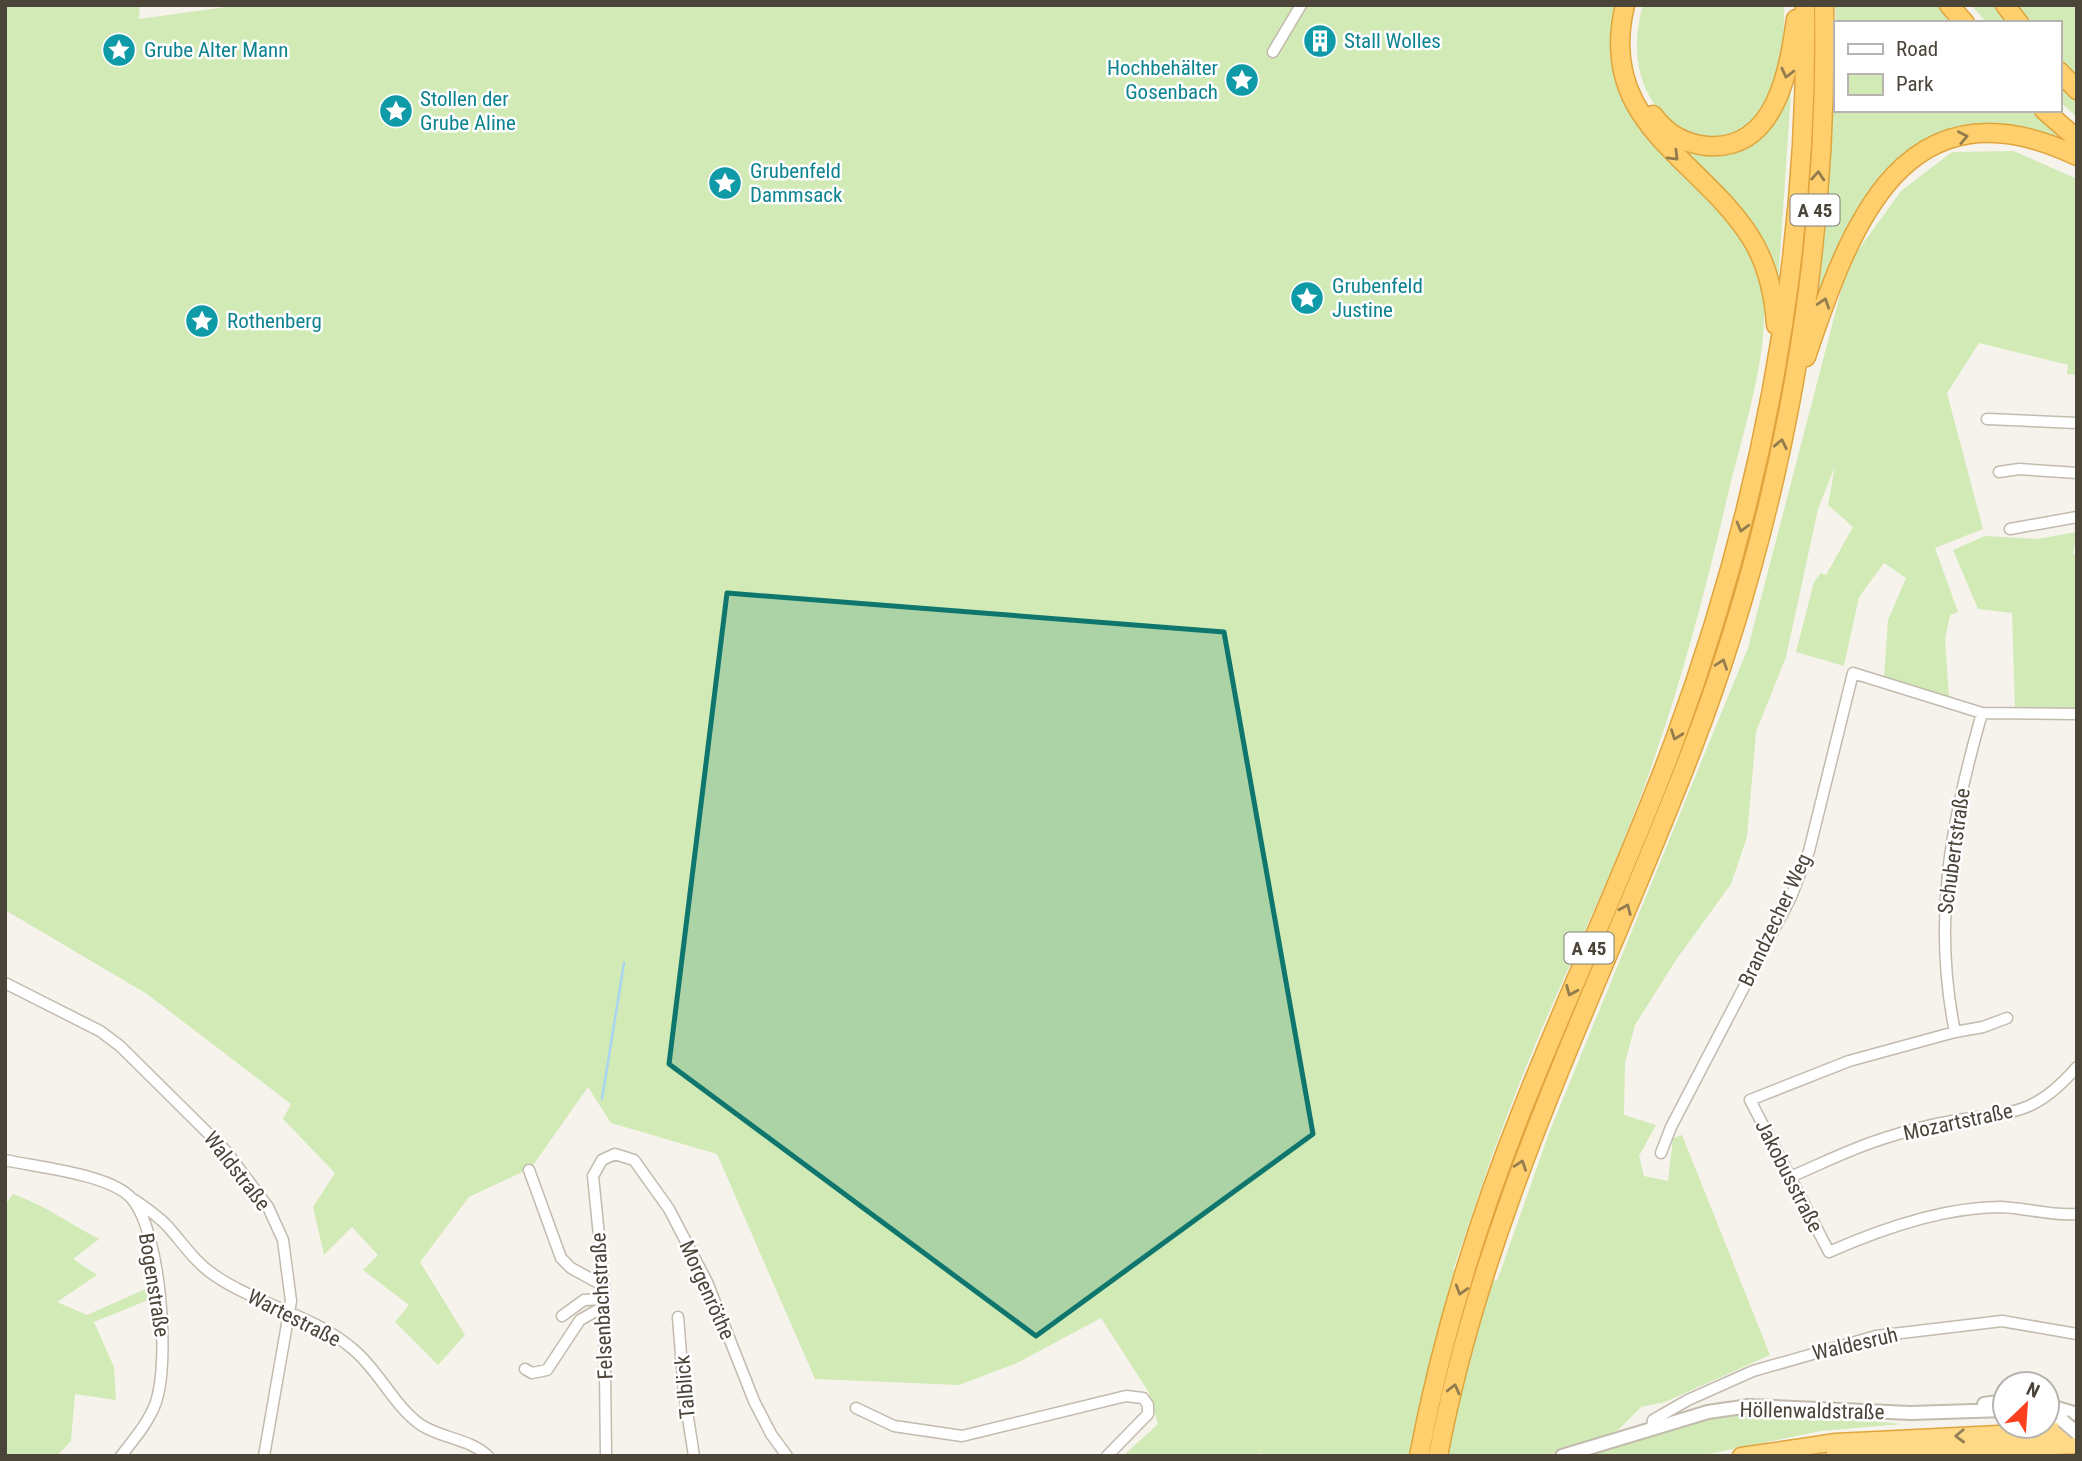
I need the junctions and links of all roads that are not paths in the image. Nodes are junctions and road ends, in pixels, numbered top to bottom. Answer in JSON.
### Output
{"nodes":[{"id":1,"x":1301,"y":5,"type":"edge"},
{"id":2,"x":1625,"y":5,"type":"edge"},
{"id":3,"x":1634,"y":5,"type":"edge"},
{"id":4,"x":1798,"y":5,"type":"edge"},
{"id":5,"x":1805,"y":5,"type":"edge"},
{"id":6,"x":1824,"y":5,"type":"edge"},
{"id":7,"x":1949,"y":5,"type":"edge"},
{"id":8,"x":1962,"y":5,"type":"edge"},
{"id":9,"x":2005,"y":5,"type":"edge"},
{"id":10,"x":1963,"y":21,"type":"edge"},
{"id":11,"x":1976,"y":21,"type":"edge"},
{"id":12,"x":2017,"y":21,"type":"edge"},
{"id":13,"x":1273,"y":52,"type":"dead end"},
{"id":14,"x":2061,"y":73,"type":"edge"},
{"id":15,"x":2077,"y":90,"type":"edge"},
{"id":16,"x":2046,"y":112,"type":"edge"},
{"id":17,"x":2061,"y":112,"type":"edge"},
{"id":18,"x":2077,"y":127,"type":"edge"},
{"id":19,"x":2077,"y":139,"type":"edge"},
{"id":20,"x":2077,"y":156,"type":"edge"},
{"id":21,"x":1777,"y":364,"type":"junction"},
{"id":22,"x":1788,"y":414,"type":"junction"},
{"id":23,"x":1987,"y":419,"type":"dead end"},
{"id":24,"x":2077,"y":423,"type":"edge"},
{"id":25,"x":1999,"y":472,"type":"dead end"},
{"id":26,"x":2077,"y":473,"type":"edge"},
{"id":27,"x":2077,"y":517,"type":"edge"},
{"id":28,"x":2010,"y":529,"type":"dead end"},
{"id":29,"x":1982,"y":713,"type":"junction"},
{"id":30,"x":2077,"y":714,"type":"edge"},
{"id":31,"x":5,"y":983,"type":"edge"},
{"id":32,"x":2007,"y":1018,"type":"dead end"},
{"id":33,"x":1955,"y":1032,"type":"junction"},
{"id":34,"x":2077,"y":1067,"type":"edge"},
{"id":35,"x":1661,"y":1153,"type":"dead end"},
{"id":36,"x":5,"y":1160,"type":"edge"},
{"id":37,"x":602,"y":1160,"type":"joint"},
{"id":38,"x":529,"y":1170,"type":"dead end"},
{"id":39,"x":1790,"y":1177,"type":"junction"},
{"id":40,"x":133,"y":1199,"type":"junction"},
{"id":41,"x":2077,"y":1214,"type":"edge"},
{"id":42,"x":1490,"y":1227,"type":"junction"},
{"id":43,"x":604,"y":1286,"type":"junction"},
{"id":44,"x":603,"y":1303,"type":"junction"},
{"id":45,"x":289,"y":1313,"type":"junction"},
{"id":46,"x":562,"y":1316,"type":"dead end"},
{"id":47,"x":678,"y":1318,"type":"dead end"},
{"id":48,"x":2077,"y":1334,"type":"edge"},
{"id":49,"x":525,"y":1370,"type":"dead end"},
{"id":50,"x":1991,"y":1403,"type":"edge"},
{"id":51,"x":856,"y":1408,"type":"dead end"},
{"id":52,"x":1991,"y":1410,"type":"edge"},
{"id":53,"x":1942,"y":1411,"type":"junction"},
{"id":54,"x":1651,"y":1428,"type":"junction"},
{"id":55,"x":2072,"y":1428,"type":"edge"},
{"id":56,"x":2077,"y":1445,"type":"edge"},
{"id":57,"x":483,"y":1454,"type":"edge"},
{"id":58,"x":121,"y":1456,"type":"edge"},
{"id":59,"x":264,"y":1456,"type":"edge"},
{"id":60,"x":606,"y":1456,"type":"edge"},
{"id":61,"x":694,"y":1456,"type":"edge"},
{"id":62,"x":788,"y":1456,"type":"edge"},
{"id":63,"x":1107,"y":1456,"type":"edge"},
{"id":64,"x":1419,"y":1456,"type":"edge"},
{"id":65,"x":1438,"y":1456,"type":"edge"},
{"id":66,"x":1562,"y":1456,"type":"edge"},
{"id":67,"x":1741,"y":1456,"type":"edge"},
{"id":68,"x":1835,"y":1456,"type":"edge"}],
"edges":[{"from":1,"to":13,"type":"street"},
{"from":2,"to":21,"type":"highway","one_way":true},
{"from":4,"to":3,"type":"highway","one_way":true},
{"from":5,"to":21,"type":"highway","number":"A 45"},
{"from":22,"to":6,"type":"highway","number":"A 45","one_way":true},
{"from":7,"to":10,"type":"highway"},
{"from":8,"to":11,"type":"highway"},
{"from":9,"to":12,"type":"highway"},
{"from":14,"to":15,"type":"highway"},
{"from":16,"to":19,"type":"highway"},
{"from":17,"to":18,"type":"highway"},
{"from":22,"to":20,"type":"highway","one_way":true},
{"from":21,"to":42,"type":"highway","number":"A 45","one_way":true},
{"from":42,"to":22,"type":"highway","number":"A 45","one_way":true},
{"from":23,"to":24,"type":"street"},
{"from":25,"to":26,"type":"street"},
{"from":27,"to":28,"type":"street"},
{"from":29,"to":30,"type":"street"},
{"from":29,"to":33,"type":"street","name":"Schubertstraße"},
{"from":29,"to":35,"type":"street","name":"Brandzecher Weg"},
{"from":31,"to":45,"type":"street","name":"Waldstraße"},
{"from":32,"to":33,"type":"street"},
{"from":33,"to":39,"type":"street","name":"Jakobusstraße"},
{"from":34,"to":39,"type":"street","name":"Mozartstraße"},
{"from":36,"to":40,"type":"street"},
{"from":37,"to":43,"type":"street","name":"Felsenbachstraße"},
{"from":37,"to":62,"type":"street","name":"Morgenröthe"},
{"from":38,"to":43,"type":"street"},
{"from":39,"to":41,"type":"street","name":"Jakobusstraße"},
{"from":40,"to":45,"type":"street","name":"Wartestraße"},
{"from":40,"to":58,"type":"street","name":"Bogenstraße"},
{"from":42,"to":64,"type":"highway","number":"A 45","one_way":true},
{"from":65,"to":42,"type":"highway","number":"A 45","one_way":true},
{"from":43,"to":44,"type":"street","name":"Felsenbachstraße"},
{"from":44,"to":46,"type":"street"},
{"from":44,"to":49,"type":"street"},
{"from":44,"to":60,"type":"street","name":"Felsenbachstraße"},
{"from":45,"to":57,"type":"street","name":"Wartestraße"},
{"from":45,"to":59,"type":"street","name":"Waldstraße"},
{"from":47,"to":61,"type":"street","name":"Talblick"},
{"from":48,"to":54,"type":"street","name":"Waldesruh"},
{"from":50,"to":53,"type":"street","name":"Höllenwaldstraße"},
{"from":51,"to":63,"type":"street"},
{"from":52,"to":53,"type":"street","name":"Höllenwaldstraße"},
{"from":53,"to":54,"type":"street","name":"Höllenwaldstraße"},
{"from":54,"to":66,"type":"street","name":"Höllenwaldstraße"},
{"from":55,"to":67,"type":"highway","one_way":true},
{"from":56,"to":68,"type":"highway"}]}
